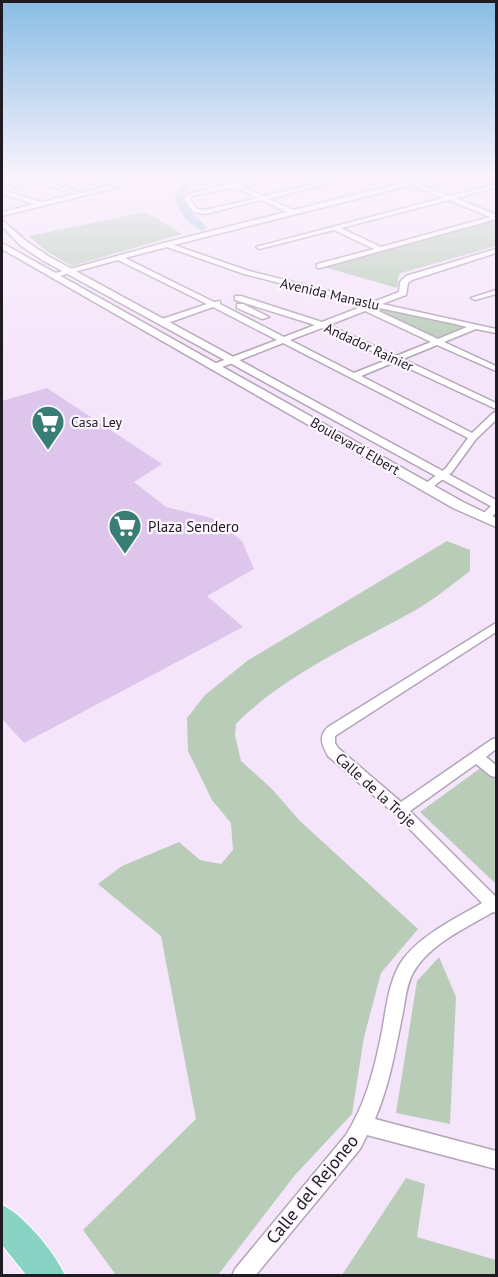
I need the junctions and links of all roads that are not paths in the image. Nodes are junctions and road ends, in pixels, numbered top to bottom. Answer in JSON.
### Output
{"nodes":[{"id":1,"x":15,"y":236,"type":"edge"},
{"id":2,"x":195,"y":236,"type":"edge"},
{"id":3,"x":305,"y":236,"type":"edge"},
{"id":4,"x":351,"y":236,"type":"edge"},
{"id":5,"x":429,"y":236,"type":"edge"},
{"id":6,"x":166,"y":244,"type":"junction"},
{"id":7,"x":2,"y":246,"type":"edge"},
{"id":8,"x":259,"y":247,"type":"dead end"},
{"id":9,"x":380,"y":249,"type":"junction"},
{"id":10,"x":496,"y":251,"type":"edge"},
{"id":11,"x":119,"y":258,"type":"junction"},
{"id":12,"x":320,"y":266,"type":"dead end"},
{"id":13,"x":70,"y":272,"type":"junction"},
{"id":14,"x":55,"y":276,"type":"junction"},
{"id":15,"x":496,"y":292,"type":"edge"},
{"id":16,"x":238,"y":298,"type":"dead end"},
{"id":17,"x":475,"y":298,"type":"dead end"},
{"id":18,"x":213,"y":304,"type":"junction"},
{"id":19,"x":376,"y":304,"type":"junction"},
{"id":20,"x":365,"y":308,"type":"junction"},
{"id":21,"x":265,"y":317,"type":"dead end"},
{"id":22,"x":162,"y":322,"type":"junction"},
{"id":23,"x":323,"y":325,"type":"junction"},
{"id":24,"x":476,"y":326,"type":"junction"},
{"id":25,"x":496,"y":331,"type":"edge"},
{"id":26,"x":282,"y":340,"type":"junction"},
{"id":27,"x":437,"y":342,"type":"junction"},
{"id":28,"x":396,"y":359,"type":"junction"},
{"id":29,"x":231,"y":360,"type":"junction"},
{"id":30,"x":214,"y":367,"type":"junction"},
{"id":31,"x":496,"y":369,"type":"edge"},
{"id":32,"x":354,"y":376,"type":"junction"},
{"id":33,"x":496,"y":406,"type":"edge"},
{"id":34,"x":496,"y":415,"type":"edge"},
{"id":35,"x":473,"y":437,"type":"junction"},
{"id":36,"x":442,"y":475,"type":"junction"},
{"id":37,"x":426,"y":487,"type":"junction"},
{"id":38,"x":496,"y":506,"type":"edge"},
{"id":39,"x":484,"y":518,"type":"junction"},
{"id":40,"x":496,"y":523,"type":"edge"},
{"id":41,"x":496,"y":627,"type":"edge"},
{"id":42,"x":496,"y":743,"type":"edge"},
{"id":43,"x":477,"y":758,"type":"junction"},
{"id":44,"x":496,"y":772,"type":"edge"},
{"id":45,"x":400,"y":810,"type":"junction"},
{"id":46,"x":495,"y":905,"type":"edge"},
{"id":47,"x":364,"y":1125,"type":"junction"},
{"id":48,"x":496,"y":1160,"type":"edge"},
{"id":49,"x":2,"y":1221,"type":"edge"},
{"id":50,"x":49,"y":1275,"type":"edge"},
{"id":51,"x":242,"y":1275,"type":"edge"}],
"edges":[{"from":1,"to":13,"type":"street","name":"Boulevard Elbert"},
{"from":2,"to":6,"type":"street"},
{"from":3,"to":8,"type":"street"},
{"from":4,"to":9,"type":"street"},
{"from":5,"to":9,"type":"street"},
{"from":6,"to":11,"type":"street"},
{"from":6,"to":19,"type":"street","name":"Avenida Manaslu"},
{"from":7,"to":14,"type":"street","name":"Boulevard Elbert"},
{"from":9,"to":12,"type":"street"},
{"from":10,"to":19,"type":"street"},
{"from":11,"to":13,"type":"street"},
{"from":11,"to":18,"type":"street"},
{"from":13,"to":14,"type":"street"},
{"from":13,"to":22,"type":"street","name":"Boulevard Elbert"},
{"from":14,"to":30,"type":"street","name":"Boulevard Elbert"},
{"from":15,"to":17,"type":"street"},
{"from":16,"to":23,"type":"street","name":"Andador Rainier"},
{"from":18,"to":21,"type":"street"},
{"from":18,"to":22,"type":"street"},
{"from":18,"to":26,"type":"street"},
{"from":19,"to":20,"type":"street"},
{"from":19,"to":24,"type":"street","name":"Avenida Manaslu"},
{"from":20,"to":23,"type":"street"},
{"from":20,"to":27,"type":"street"},
{"from":22,"to":29,"type":"street","name":"Boulevard Elbert"},
{"from":23,"to":26,"type":"street"},
{"from":23,"to":28,"type":"street","name":"Andador Rainier"},
{"from":24,"to":25,"type":"street","name":"Avenida Manaslu"},
{"from":24,"to":27,"type":"street"},
{"from":26,"to":29,"type":"street"},
{"from":26,"to":32,"type":"street"},
{"from":27,"to":28,"type":"street"},
{"from":27,"to":31,"type":"street"},
{"from":28,"to":32,"type":"street"},
{"from":28,"to":33,"type":"street","name":"Andador Rainier"},
{"from":29,"to":30,"type":"street"},
{"from":29,"to":36,"type":"street","name":"Boulevard Elbert"},
{"from":30,"to":37,"type":"street","name":"Boulevard Elbert"},
{"from":32,"to":35,"type":"street"},
{"from":34,"to":35,"type":"street"},
{"from":35,"to":36,"type":"street"},
{"from":36,"to":37,"type":"street"},
{"from":36,"to":38,"type":"street","name":"Boulevard Elbert"},
{"from":37,"to":39,"type":"street","name":"Boulevard Elbert"},
{"from":38,"to":39,"type":"street"},
{"from":39,"to":40,"type":"street","name":"Boulevard Elbert"},
{"from":41,"to":45,"type":"street","name":"Calle de la Troje"},
{"from":42,"to":43,"type":"street"},
{"from":43,"to":44,"type":"street"},
{"from":43,"to":45,"type":"street"},
{"from":45,"to":46,"type":"street","name":"Calle de la Troje"},
{"from":46,"to":47,"type":"street"},
{"from":47,"to":48,"type":"street","name":"Calle del Rejoneo"},
{"from":47,"to":51,"type":"street","name":"Calle del Rejoneo"},
{"from":49,"to":50,"type":"main road"}]}
